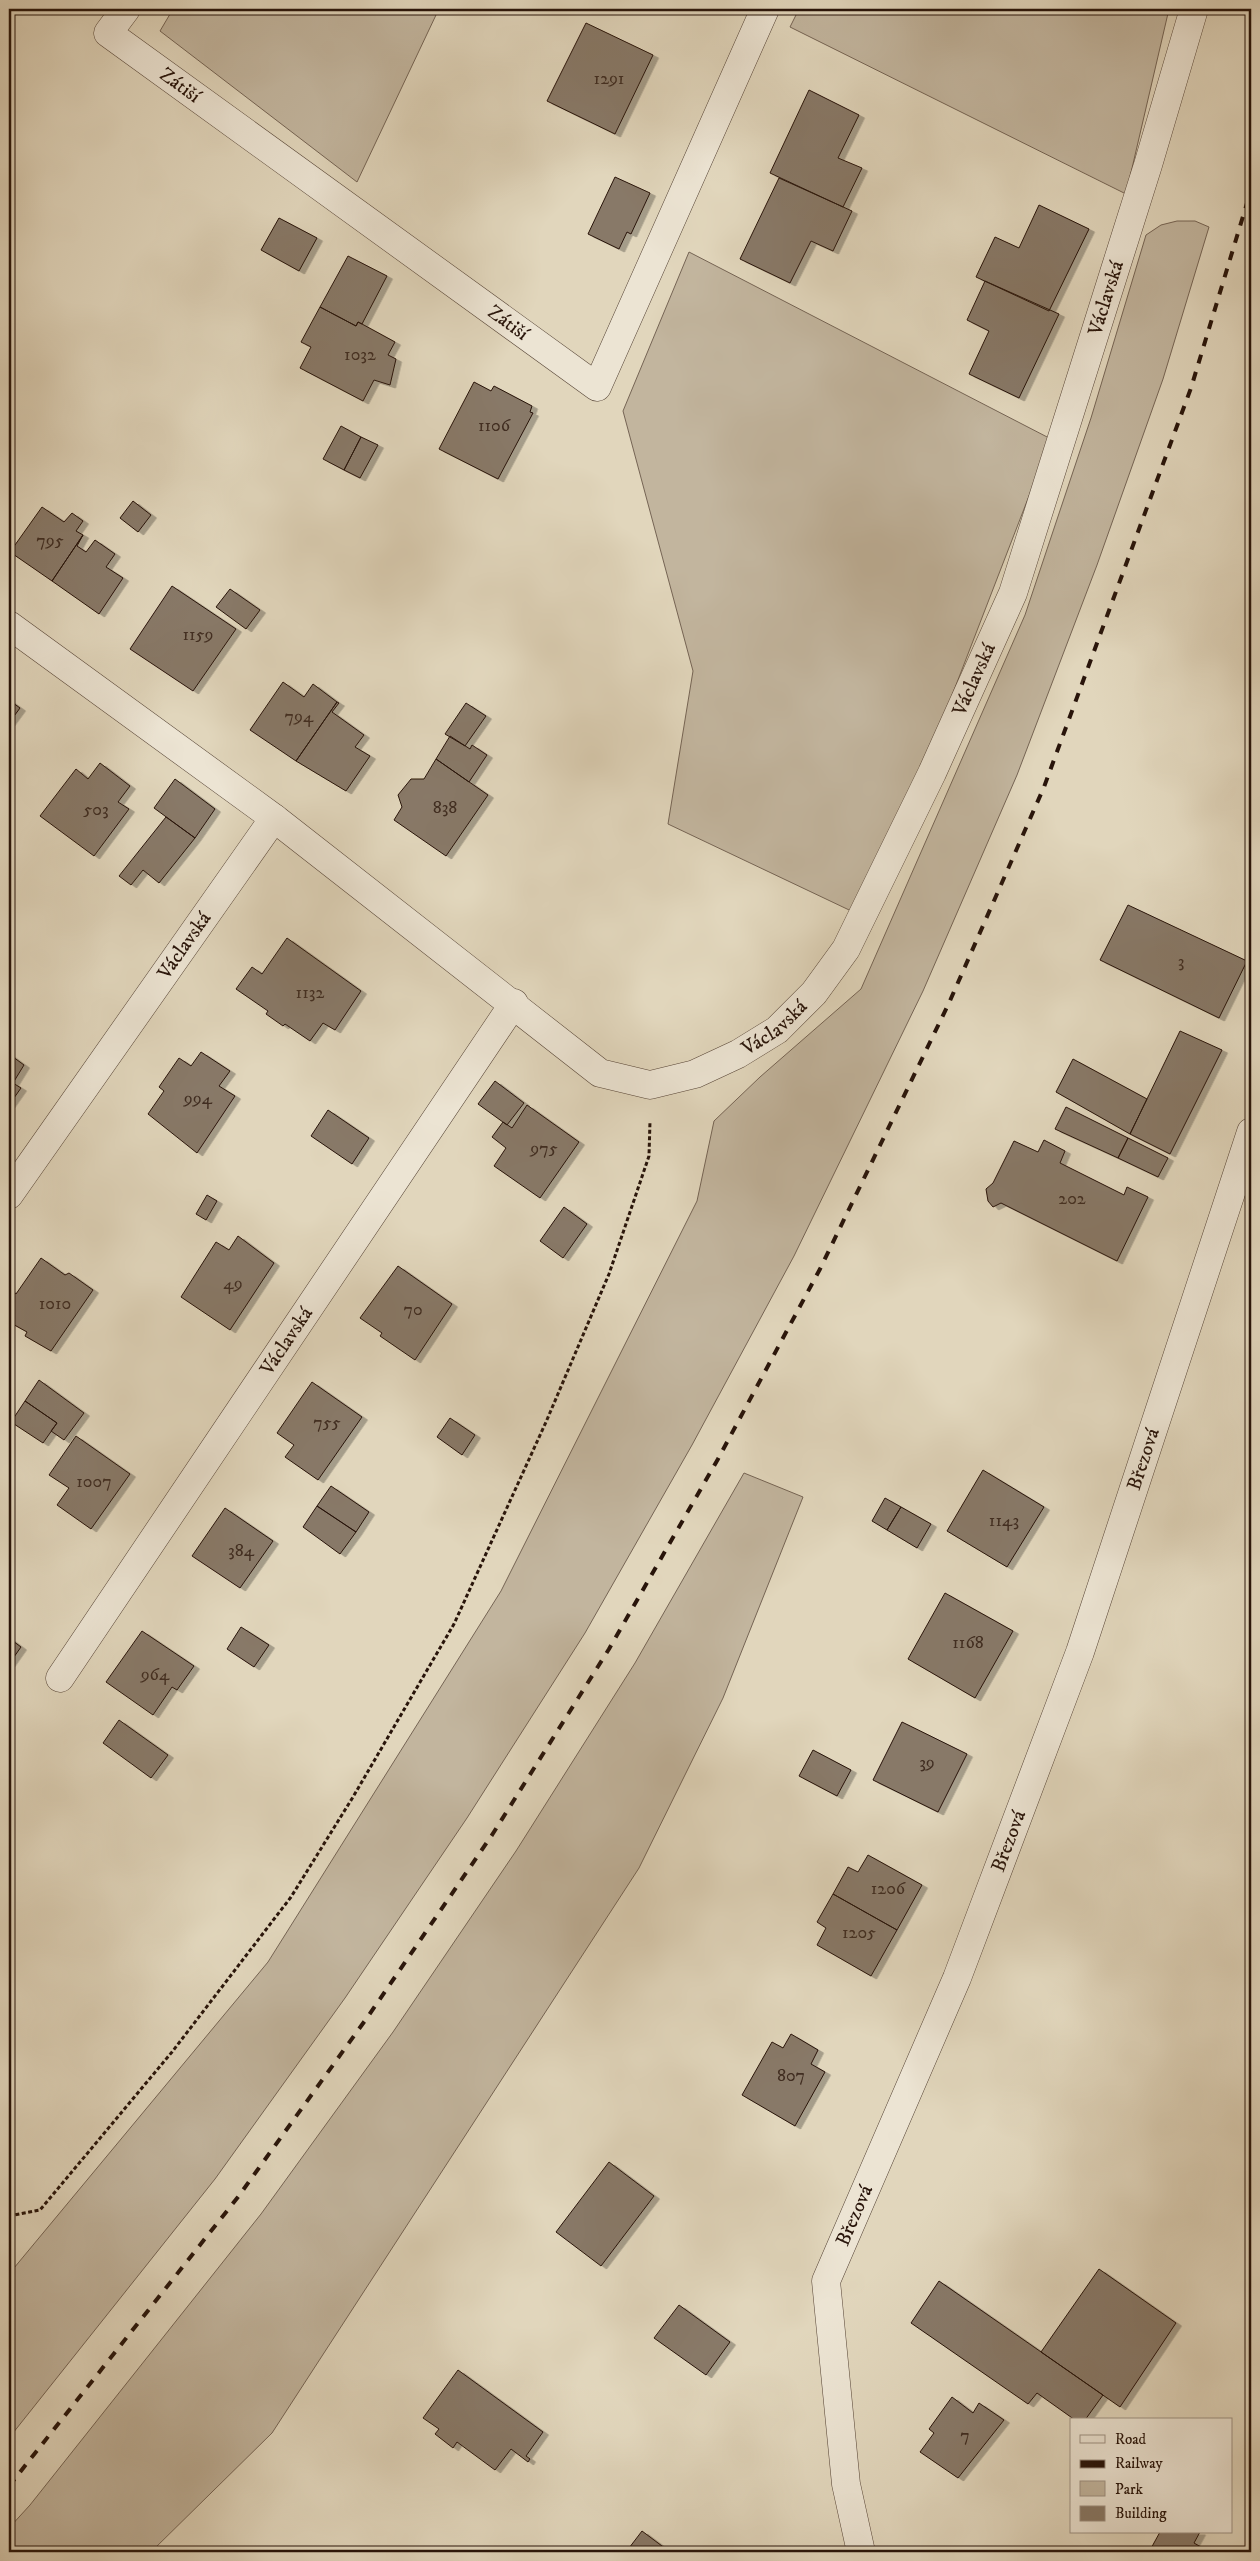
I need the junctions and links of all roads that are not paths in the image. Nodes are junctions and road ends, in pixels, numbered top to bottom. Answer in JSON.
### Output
{"nodes":[{"id":1,"x":126,"y":9,"type":"edge"},
{"id":2,"x":766,"y":9,"type":"edge"},
{"id":3,"x":1194,"y":9,"type":"edge"},
{"id":4,"x":9,"y":625,"type":"edge"},
{"id":5,"x":274,"y":818,"type":"junction"},
{"id":6,"x":514,"y":1003,"type":"junction"},
{"id":7,"x":1251,"y":1132,"type":"edge"},
{"id":8,"x":9,"y":1195,"type":"edge"},
{"id":9,"x":60,"y":1678,"type":"dead end"},
{"id":10,"x":862,"y":2552,"type":"edge"}],
"edges":[{"from":1,"to":2,"type":"street","name":"Zátiší"},
{"from":3,"to":6,"type":"street","name":"Václavská"},
{"from":4,"to":5,"type":"street","name":"Václavská"},
{"from":5,"to":6,"type":"street","name":"Václavská"},
{"from":5,"to":8,"type":"street","name":"Václavská"},
{"from":6,"to":9,"type":"street","name":"Václavská"},
{"from":7,"to":10,"type":"street","name":"Březová"}]}
